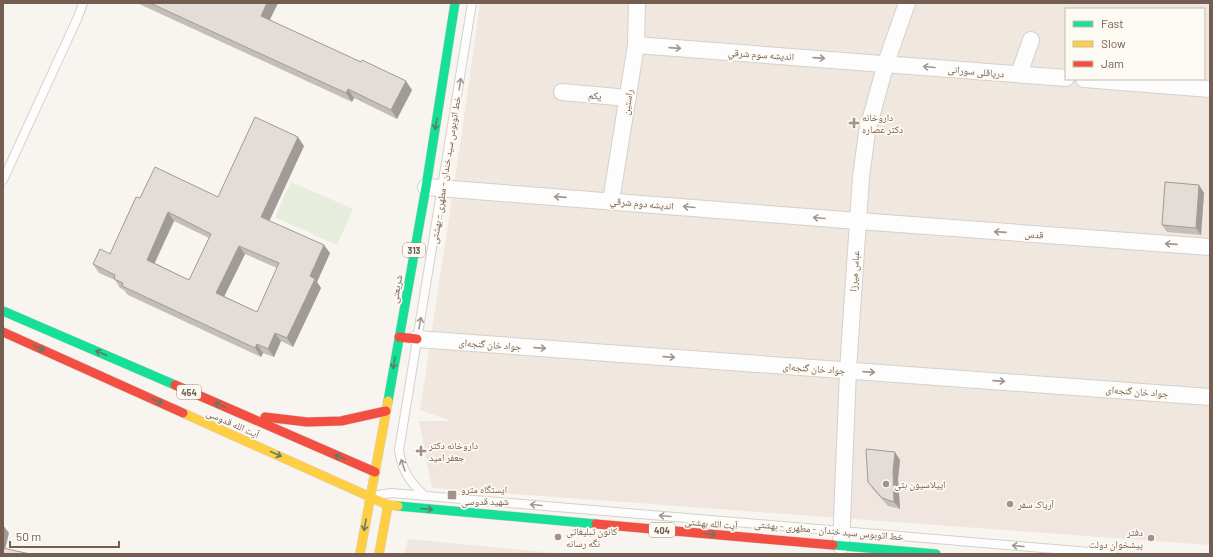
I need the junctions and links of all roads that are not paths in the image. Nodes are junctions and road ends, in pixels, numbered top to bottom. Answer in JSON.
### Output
{"nodes":[{"id":1,"x":83,"y":3,"type":"edge"},
{"id":2,"x":455,"y":3,"type":"edge"},
{"id":3,"x":472,"y":3,"type":"edge"},
{"id":4,"x":637,"y":3,"type":"edge"},
{"id":5,"x":907,"y":3,"type":"edge"},
{"id":6,"x":1031,"y":40,"type":"dead end"},
{"id":7,"x":636,"y":45,"type":"junction"},
{"id":8,"x":886,"y":63,"type":"junction"},
{"id":9,"x":1020,"y":74,"type":"junction"},
{"id":10,"x":1065,"y":78,"type":"edge"},
{"id":11,"x":1097,"y":80,"type":"edge"},
{"id":12,"x":1210,"y":89,"type":"edge"},
{"id":13,"x":562,"y":92,"type":"dead end"},
{"id":14,"x":628,"y":98,"type":"junction"},
{"id":15,"x":3,"y":180,"type":"edge"},
{"id":16,"x":426,"y":187,"type":"junction"},
{"id":17,"x":442,"y":188,"type":"junction"},
{"id":18,"x":611,"y":201,"type":"junction"},
{"id":19,"x":858,"y":221,"type":"junction"},
{"id":20,"x":1210,"y":247,"type":"edge"},
{"id":21,"x":3,"y":311,"type":"edge"},
{"id":22,"x":3,"y":332,"type":"edge"},
{"id":23,"x":399,"y":337,"type":"junction"},
{"id":24,"x":417,"y":339,"type":"junction"},
{"id":25,"x":848,"y":370,"type":"junction"},
{"id":26,"x":1210,"y":397,"type":"edge"},
{"id":27,"x":386,"y":411,"type":"junction"},
{"id":28,"x":240,"y":414,"type":"junction"},
{"id":29,"x":375,"y":472,"type":"junction"},
{"id":30,"x":370,"y":496,"type":"junction"},
{"id":31,"x":425,"y":496,"type":"junction"},
{"id":32,"x":388,"y":505,"type":"junction"},
{"id":33,"x":840,"y":546,"type":"edge"},
{"id":34,"x":360,"y":554,"type":"edge"},
{"id":35,"x":379,"y":554,"type":"edge"},
{"id":36,"x":936,"y":554,"type":"edge"},
{"id":37,"x":1113,"y":554,"type":"edge"}],
"edges":[{"from":1,"to":15,"type":"lane"},
{"from":2,"to":16,"type":"main road","name":"شریعتی","number":"313","one_way":true},
{"from":17,"to":3,"type":"lane","name":"خط اتوبوس سید خندان - مطهری - بهشتی","one_way":true},
{"from":4,"to":7,"type":"street","name":"راستین"},
{"from":5,"to":8,"type":"street","name":"عباس میرزا"},
{"from":6,"to":9,"type":"street"},
{"from":7,"to":8,"type":"street","name":"اندیشه سوم شرقي","one_way":true},
{"from":7,"to":14,"type":"street","name":"راستین"},
{"from":9,"to":8,"type":"street","name":"دریاقلی سورانی","one_way":true},
{"from":8,"to":19,"type":"street","name":"عباس میرزا"},
{"from":9,"to":10,"type":"street","name":"دریاقلی سورانی"},
{"from":11,"to":12,"type":"street"},
{"from":13,"to":14,"type":"street","name":"یکم"},
{"from":14,"to":18,"type":"street","name":"راستین"},
{"from":16,"to":17,"type":"street","name":"انديشه دوم شرقي"},
{"from":16,"to":23,"type":"main road","name":"شریعتی","number":"313"},
{"from":18,"to":17,"type":"street","name":"انديشه دوم شرقي","one_way":true},
{"from":24,"to":17,"type":"lane","name":"خط اتوبوس سید خندان - مطهری - بهشتی","one_way":true},
{"from":19,"to":18,"type":"street","name":"انديشه دوم شرقي","one_way":true},
{"from":20,"to":19,"type":"street","name":"قدس","one_way":true},
{"from":19,"to":25,"type":"street","name":"عباس میرزا"},
{"from":28,"to":21,"type":"main road","name":"آیت الله قدوسی","number":"454","one_way":true},
{"from":22,"to":30,"type":"main road","name":"آیت الله قدوسی","number":"454","one_way":true},
{"from":23,"to":24,"type":"main road"},
{"from":23,"to":27,"type":"main road","name":"شریعتی","number":"313","one_way":true},
{"from":24,"to":25,"type":"street","name":"جواد خان گنجه‌ای","one_way":true},
{"from":31,"to":24,"type":"lane","name":"خط اتوبوس سید خندان - مطهری - بهشتی","one_way":true},
{"from":25,"to":26,"type":"street","name":"جواد خان گنجه‌ای","one_way":true},
{"from":25,"to":33,"type":"street","name":"عباس میرزا"},
{"from":27,"to":28,"type":"main road"},
{"from":27,"to":29,"type":"main road","name":"شریعتی","number":"313"},
{"from":29,"to":28,"type":"main road","name":"آیت الله قدوسی","number":"454","one_way":true},
{"from":29,"to":30,"type":"main road","name":"شریعتی","number":"313"},
{"from":30,"to":31,"type":"lane","name":"خط اتوبوس سید خندان - مطهری - بهشتی"},
{"from":30,"to":32,"type":"main road","name":"آیت الله قدوسی","number":"454"},
{"from":30,"to":34,"type":"main road","name":"شریعتی","number":"313","one_way":true},
{"from":33,"to":31,"type":"lane","name":"خط اتوبوس سید خندان - مطهری - بهشتی","one_way":true},
{"from":32,"to":33,"type":"main road","name":"آیت الله بهشتی","number":"404","one_way":true},
{"from":32,"to":35,"type":"main road"},
{"from":33,"to":36,"type":"main road","name":"آیت الله بهشتی","number":"404"},
{"from":37,"to":33,"type":"lane","name":"خط اتوبوس سید خندان - مطهری - بهشتی","one_way":true}]}
